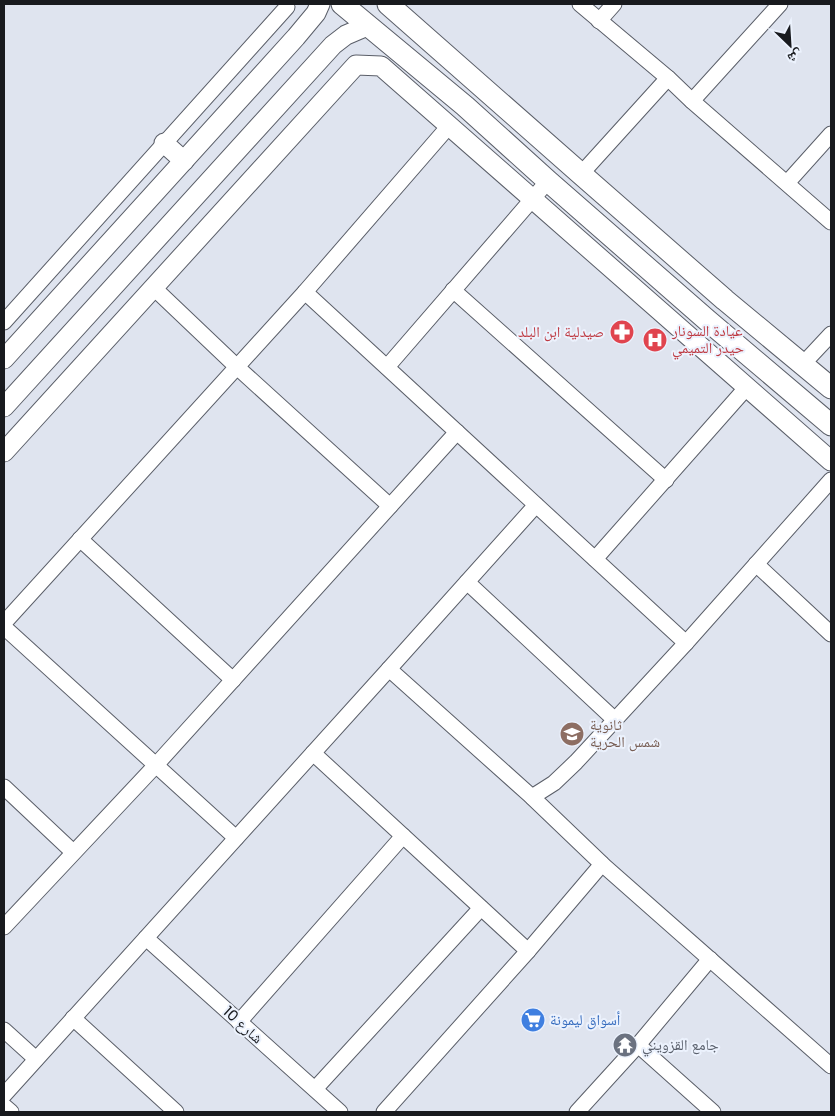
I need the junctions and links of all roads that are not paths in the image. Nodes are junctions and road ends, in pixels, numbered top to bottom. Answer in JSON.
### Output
{"nodes":[{"id":1,"x":320,"y":4,"type":"edge"},
{"id":2,"x":342,"y":4,"type":"edge"},
{"id":3,"x":388,"y":4,"type":"edge"},
{"id":4,"x":580,"y":4,"type":"edge"},
{"id":5,"x":614,"y":4,"type":"edge"},
{"id":6,"x":780,"y":4,"type":"edge"},
{"id":7,"x":287,"y":7,"type":"dead end"},
{"id":8,"x":599,"y":21,"type":"junction"},
{"id":9,"x":367,"y":26,"type":"junction"},
{"id":10,"x":296,"y":37,"type":"junction"},
{"id":11,"x":319,"y":61,"type":"junction"},
{"id":12,"x":668,"y":78,"type":"junction"},
{"id":13,"x":692,"y":101,"type":"junction"},
{"id":14,"x":449,"y":126,"type":"junction"},
{"id":15,"x":831,"y":134,"type":"edge"},
{"id":16,"x":164,"y":143,"type":"junction"},
{"id":17,"x":184,"y":161,"type":"junction"},
{"id":18,"x":581,"y":174,"type":"junction"},
{"id":19,"x":548,"y":181,"type":"junction"},
{"id":20,"x":208,"y":183,"type":"junction"},
{"id":21,"x":787,"y":183,"type":"junction"},
{"id":22,"x":533,"y":199,"type":"junction"},
{"id":23,"x":231,"y":203,"type":"junction"},
{"id":24,"x":831,"y":222,"type":"edge"},
{"id":25,"x":154,"y":288,"type":"junction"},
{"id":26,"x":452,"y":290,"type":"junction"},
{"id":27,"x":305,"y":292,"type":"junction"},
{"id":28,"x":725,"y":300,"type":"junction"},
{"id":29,"x":707,"y":320,"type":"junction"},
{"id":30,"x":4,"y":322,"type":"edge"},
{"id":31,"x":831,"y":334,"type":"edge"},
{"id":32,"x":4,"y":359,"type":"edge"},
{"id":33,"x":803,"y":364,"type":"junction"},
{"id":34,"x":237,"y":367,"type":"junction"},
{"id":35,"x":386,"y":367,"type":"junction"},
{"id":36,"x":38,"y":370,"type":"junction"},
{"id":37,"x":747,"y":387,"type":"junction"},
{"id":38,"x":831,"y":388,"type":"edge"},
{"id":39,"x":60,"y":390,"type":"junction"},
{"id":40,"x":4,"y":407,"type":"edge"},
{"id":41,"x":831,"y":425,"type":"edge"},
{"id":42,"x":458,"y":432,"type":"junction"},
{"id":43,"x":4,"y":452,"type":"edge"},
{"id":44,"x":831,"y":461,"type":"edge"},
{"id":45,"x":666,"y":480,"type":"junction"},
{"id":46,"x":831,"y":480,"type":"edge"},
{"id":47,"x":536,"y":505,"type":"junction"},
{"id":48,"x":390,"y":506,"type":"junction"},
{"id":49,"x":80,"y":539,"type":"junction"},
{"id":50,"x":596,"y":559,"type":"junction"},
{"id":51,"x":756,"y":564,"type":"junction"},
{"id":52,"x":467,"y":582,"type":"junction"},
{"id":53,"x":4,"y":623,"type":"edge"},
{"id":54,"x":4,"y":627,"type":"edge"},
{"id":55,"x":831,"y":634,"type":"edge"},
{"id":56,"x":686,"y":643,"type":"junction"},
{"id":57,"x":389,"y":670,"type":"junction"},
{"id":58,"x":233,"y":680,"type":"junction"},
{"id":59,"x":615,"y":720,"type":"junction"},
{"id":60,"x":313,"y":753,"type":"junction"},
{"id":61,"x":156,"y":765,"type":"junction"},
{"id":62,"x":4,"y":787,"type":"edge"},
{"id":63,"x":532,"y":797,"type":"junction"},
{"id":64,"x":403,"y":836,"type":"junction"},
{"id":65,"x":236,"y":838,"type":"junction"},
{"id":66,"x":73,"y":852,"type":"junction"},
{"id":67,"x":602,"y":864,"type":"junction"},
{"id":68,"x":481,"y":908,"type":"junction"},
{"id":69,"x":4,"y":927,"type":"edge"},
{"id":70,"x":146,"y":938,"type":"junction"},
{"id":71,"x":528,"y":951,"type":"junction"},
{"id":72,"x":710,"y":959,"type":"junction"},
{"id":73,"x":73,"y":1018,"type":"junction"},
{"id":74,"x":239,"y":1022,"type":"junction"},
{"id":75,"x":4,"y":1030,"type":"edge"},
{"id":76,"x":638,"y":1045,"type":"junction"},
{"id":77,"x":36,"y":1059,"type":"junction"},
{"id":78,"x":831,"y":1066,"type":"edge"},
{"id":79,"x":315,"y":1090,"type":"junction"},
{"id":80,"x":4,"y":1095,"type":"edge"},
{"id":81,"x":4,"y":1106,"type":"edge"},
{"id":82,"x":11,"y":1112,"type":"edge"},
{"id":83,"x":176,"y":1112,"type":"edge"},
{"id":84,"x":340,"y":1112,"type":"edge"},
{"id":85,"x":384,"y":1112,"type":"edge"},
{"id":86,"x":577,"y":1112,"type":"edge"},
{"id":87,"x":714,"y":1112,"type":"edge"}],
"edges":[{"from":1,"to":10,"type":"street"},
{"from":2,"to":9,"type":"main road"},
{"from":3,"to":18,"type":"main road"},
{"from":4,"to":8,"type":"street"},
{"from":5,"to":8,"type":"street"},
{"from":6,"to":13,"type":"street"},
{"from":7,"to":16,"type":"street"},
{"from":8,"to":12,"type":"street"},
{"from":9,"to":11,"type":"street"},
{"from":9,"to":19,"type":"main road"},
{"from":10,"to":11,"type":"street"},
{"from":10,"to":17,"type":"street"},
{"from":11,"to":20,"type":"street"},
{"from":12,"to":13,"type":"street"},
{"from":12,"to":18,"type":"street"},
{"from":13,"to":21,"type":"street"},
{"from":14,"to":22,"type":"street"},
{"from":14,"to":23,"type":"street"},
{"from":14,"to":27,"type":"street"},
{"from":15,"to":21,"type":"street"},
{"from":16,"to":17,"type":"street"},
{"from":16,"to":30,"type":"street"},
{"from":17,"to":32,"type":"street"},
{"from":18,"to":28,"type":"main road"},
{"from":19,"to":22,"type":"street"},
{"from":19,"to":29,"type":"main road"},
{"from":20,"to":23,"type":"street"},
{"from":20,"to":36,"type":"street"},
{"from":21,"to":24,"type":"street"},
{"from":22,"to":26,"type":"street"},
{"from":22,"to":37,"type":"street"},
{"from":23,"to":25,"type":"street"},
{"from":25,"to":34,"type":"street"},
{"from":25,"to":39,"type":"street"},
{"from":26,"to":35,"type":"street"},
{"from":26,"to":45,"type":"street"},
{"from":27,"to":34,"type":"street"},
{"from":27,"to":35,"type":"street"},
{"from":28,"to":29,"type":"main road"},
{"from":28,"to":33,"type":"main road"},
{"from":29,"to":41,"type":"main road"},
{"from":31,"to":33,"type":"street"},
{"from":33,"to":38,"type":"main road"},
{"from":34,"to":48,"type":"street"},
{"from":34,"to":49,"type":"street"},
{"from":35,"to":42,"type":"street"},
{"from":36,"to":39,"type":"street"},
{"from":36,"to":40,"type":"street"},
{"from":37,"to":44,"type":"street"},
{"from":37,"to":45,"type":"street"},
{"from":39,"to":43,"type":"street"},
{"from":42,"to":47,"type":"street"},
{"from":42,"to":48,"type":"street"},
{"from":45,"to":50,"type":"street"},
{"from":46,"to":51,"type":"street"},
{"from":47,"to":50,"type":"street"},
{"from":47,"to":52,"type":"street"},
{"from":48,"to":58,"type":"street"},
{"from":49,"to":53,"type":"street"},
{"from":49,"to":58,"type":"street"},
{"from":50,"to":56,"type":"street"},
{"from":51,"to":55,"type":"street"},
{"from":51,"to":56,"type":"street"},
{"from":52,"to":57,"type":"street"},
{"from":52,"to":59,"type":"street"},
{"from":54,"to":61,"type":"street"},
{"from":56,"to":59,"type":"street"},
{"from":57,"to":60,"type":"street"},
{"from":57,"to":63,"type":"street"},
{"from":58,"to":61,"type":"street"},
{"from":59,"to":63,"type":"street"},
{"from":60,"to":64,"type":"street"},
{"from":60,"to":65,"type":"street"},
{"from":61,"to":65,"type":"street"},
{"from":61,"to":66,"type":"street"},
{"from":62,"to":66,"type":"street"},
{"from":63,"to":67,"type":"street"},
{"from":64,"to":68,"type":"street"},
{"from":64,"to":74,"type":"street"},
{"from":65,"to":70,"type":"street"},
{"from":66,"to":69,"type":"street"},
{"from":67,"to":71,"type":"street"},
{"from":67,"to":72,"type":"street"},
{"from":68,"to":71,"type":"street"},
{"from":68,"to":79,"type":"street"},
{"from":70,"to":73,"type":"street"},
{"from":70,"to":74,"type":"street","name":"شارع 10"},
{"from":71,"to":85,"type":"street"},
{"from":72,"to":76,"type":"street"},
{"from":72,"to":78,"type":"street"},
{"from":73,"to":77,"type":"street"},
{"from":73,"to":83,"type":"street"},
{"from":74,"to":79,"type":"street","name":"شارع 10"},
{"from":75,"to":77,"type":"street"},
{"from":76,"to":86,"type":"street"},
{"from":76,"to":87,"type":"street"},
{"from":77,"to":80,"type":"street"},
{"from":79,"to":84,"type":"street","name":"شارع 10"},
{"from":81,"to":82,"type":"street"}]}
